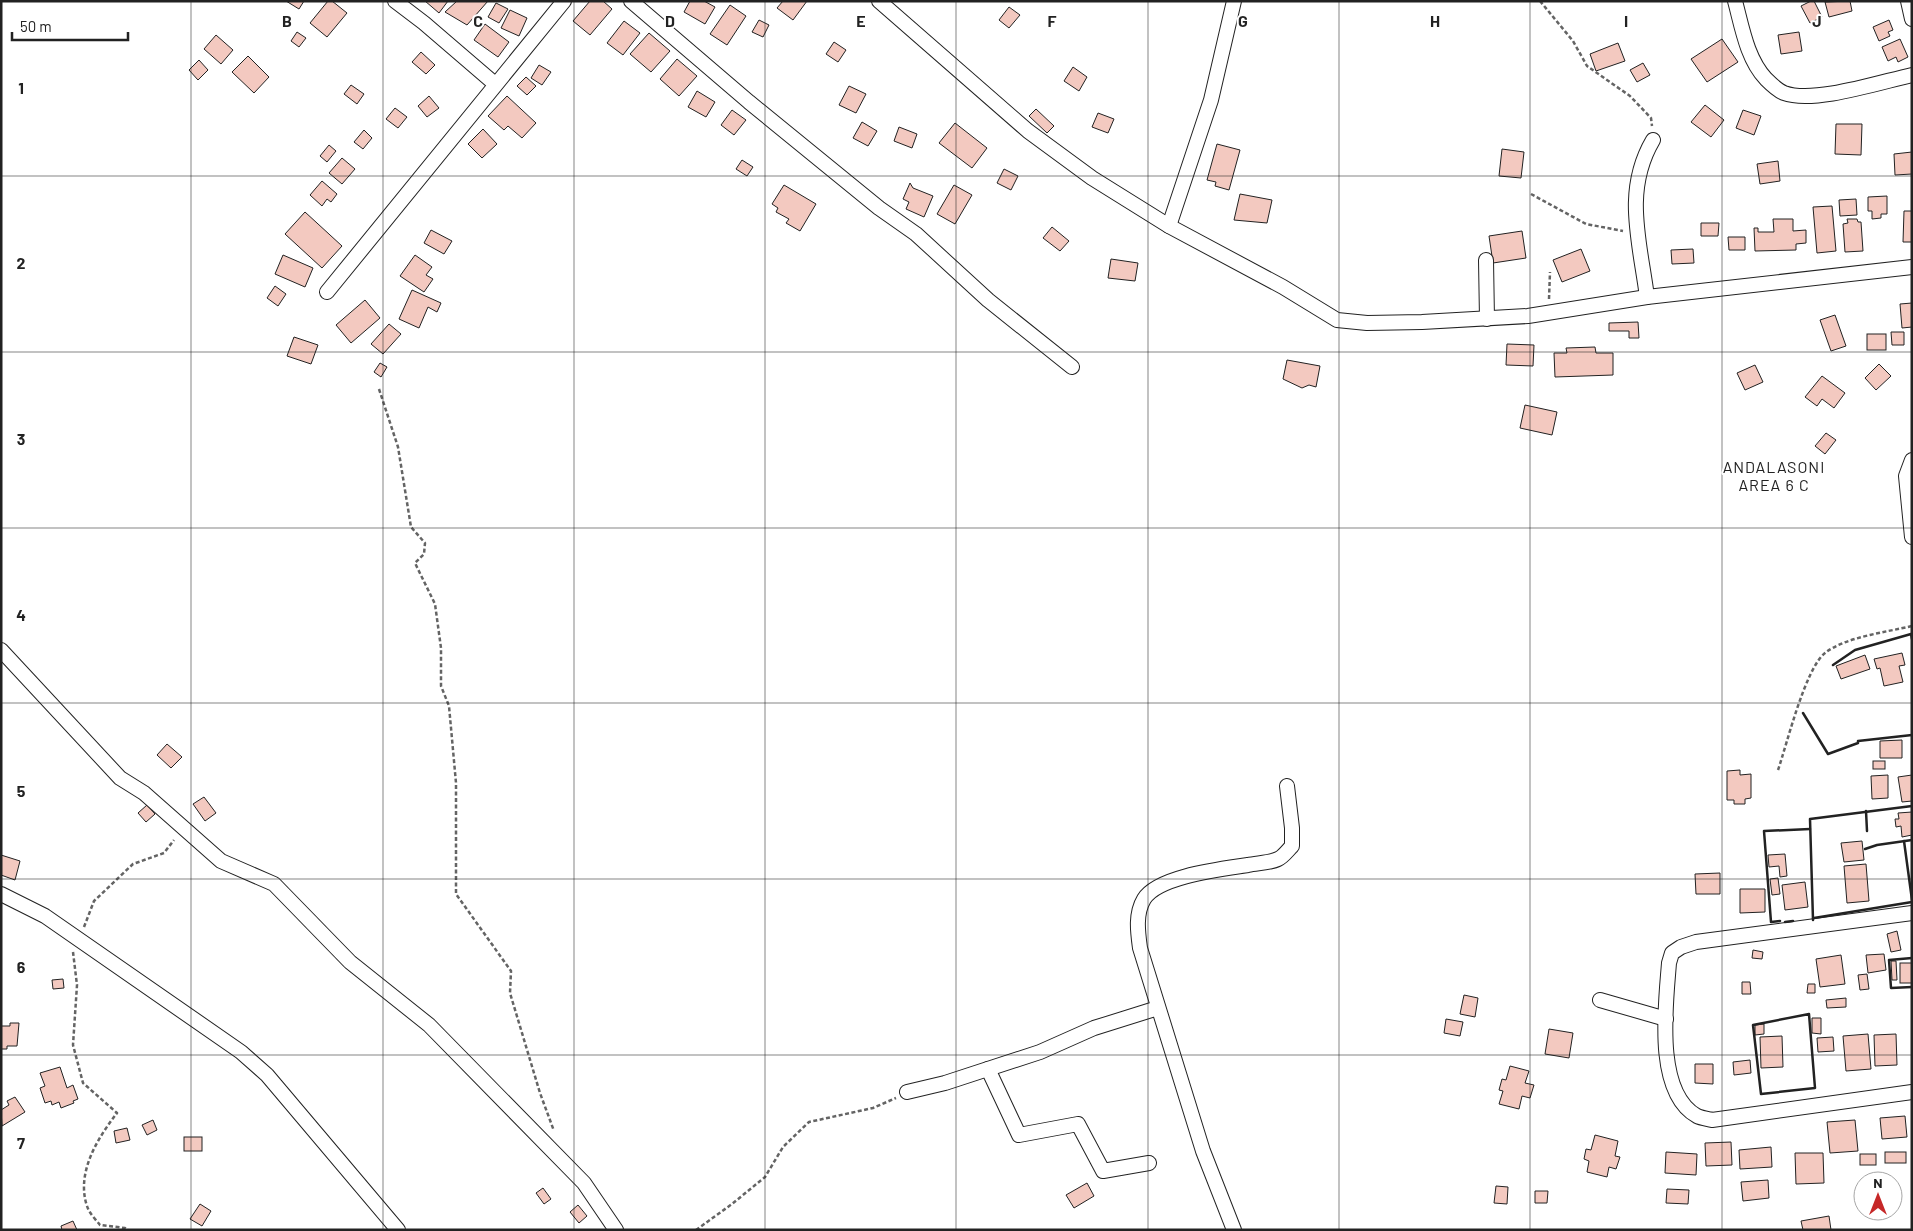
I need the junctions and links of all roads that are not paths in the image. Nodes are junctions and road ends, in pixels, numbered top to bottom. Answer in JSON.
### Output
{"nodes":[{"id":1,"x":395,"y":1,"type":"edge"},
{"id":2,"x":564,"y":1,"type":"edge"},
{"id":3,"x":631,"y":1,"type":"edge"},
{"id":4,"x":879,"y":1,"type":"edge"},
{"id":5,"x":1234,"y":1,"type":"edge"},
{"id":6,"x":1735,"y":1,"type":"edge"},
{"id":7,"x":1908,"y":1,"type":"edge"},
{"id":8,"x":1912,"y":19,"type":"edge"},
{"id":9,"x":1912,"y":75,"type":"edge"},
{"id":10,"x":495,"y":84,"type":"junction"},
{"id":11,"x":1653,"y":140,"type":"road end"},
{"id":12,"x":1169,"y":226,"type":"junction"},
{"id":13,"x":1486,"y":260,"type":"dead end"},
{"id":14,"x":1912,"y":267,"type":"edge"},
{"id":15,"x":327,"y":292,"type":"dead end"},
{"id":16,"x":1647,"y":297,"type":"junction"},
{"id":17,"x":1487,"y":319,"type":"junction"},
{"id":18,"x":1072,"y":366,"type":"dead end"},
{"id":19,"x":1912,"y":460,"type":"edge"},
{"id":20,"x":1912,"y":537,"type":"edge"},
{"id":21,"x":1,"y":650,"type":"edge"},
{"id":22,"x":1287,"y":786,"type":"dead end"},
{"id":23,"x":1,"y":894,"type":"edge"},
{"id":24,"x":1912,"y":912,"type":"edge"},
{"id":25,"x":1600,"y":1000,"type":"dead end"},
{"id":26,"x":1158,"y":1008,"type":"junction"},
{"id":27,"x":1666,"y":1020,"type":"junction"},
{"id":28,"x":988,"y":1069,"type":"junction"},
{"id":29,"x":907,"y":1092,"type":"road end"},
{"id":30,"x":1912,"y":1092,"type":"edge"},
{"id":31,"x":1149,"y":1162,"type":"dead end"},
{"id":32,"x":398,"y":1230,"type":"edge"},
{"id":33,"x":616,"y":1230,"type":"edge"},
{"id":34,"x":1234,"y":1230,"type":"edge"}],
"edges":[{"from":1,"to":10,"type":"street"},
{"from":2,"to":10,"type":"street"},
{"from":3,"to":18,"type":"street"},
{"from":4,"to":12,"type":"street"},
{"from":5,"to":12,"type":"street"},
{"from":6,"to":9,"type":"street"},
{"from":7,"to":8,"type":"street"},
{"from":10,"to":15,"type":"street"},
{"from":11,"to":16,"type":"street"},
{"from":12,"to":17,"type":"street"},
{"from":13,"to":17,"type":"street"},
{"from":14,"to":16,"type":"street"},
{"from":16,"to":17,"type":"street"},
{"from":19,"to":20,"type":"street"},
{"from":21,"to":33,"type":"street"},
{"from":22,"to":26,"type":"street"},
{"from":23,"to":32,"type":"street"},
{"from":24,"to":27,"type":"street"},
{"from":25,"to":27,"type":"street"},
{"from":26,"to":28,"type":"street"},
{"from":26,"to":34,"type":"street"},
{"from":27,"to":30,"type":"street"},
{"from":28,"to":29,"type":"street"},
{"from":28,"to":31,"type":"street"}]}
